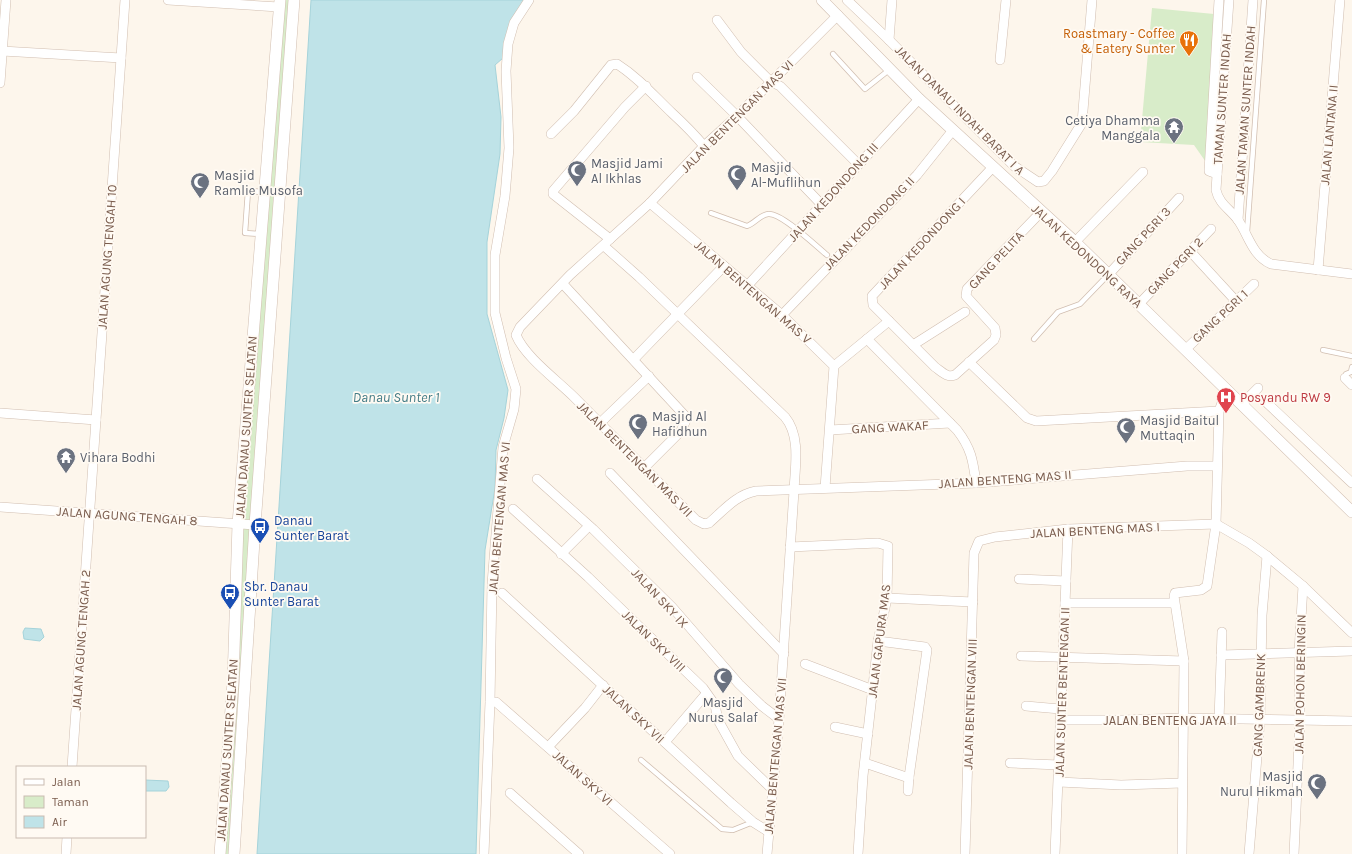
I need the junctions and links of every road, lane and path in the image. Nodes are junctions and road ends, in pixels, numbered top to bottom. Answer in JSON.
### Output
{"nodes":[{"id":1,"x":6,"y":0,"type":"edge"},
{"id":2,"x":125,"y":0,"type":"edge"},
{"id":3,"x":168,"y":0,"type":"edge"},
{"id":4,"x":294,"y":0,"type":"edge"},
{"id":5,"x":529,"y":0,"type":"edge"},
{"id":6,"x":822,"y":0,"type":"edge"},
{"id":7,"x":847,"y":0,"type":"edge"},
{"id":8,"x":892,"y":0,"type":"edge"},
{"id":9,"x":1006,"y":0,"type":"edge"},
{"id":10,"x":1092,"y":0,"type":"edge"},
{"id":11,"x":1219,"y":0,"type":"edge"},
{"id":12,"x":1229,"y":0,"type":"edge"},
{"id":13,"x":1264,"y":0,"type":"edge"},
{"id":14,"x":1340,"y":0,"type":"edge"},
{"id":15,"x":280,"y":4,"type":"edge"},
{"id":16,"x":1253,"y":4,"type":"edge"},
{"id":17,"x":1264,"y":10,"type":"junction"},
{"id":18,"x":838,"y":15,"type":"junction"},
{"id":19,"x":717,"y":20,"type":"dead end"},
{"id":20,"x":889,"y":40,"type":"junction"},
{"id":21,"x":2,"y":51,"type":"junction"},
{"id":22,"x":833,"y":54,"type":"dead end"},
{"id":23,"x":121,"y":58,"type":"junction"},
{"id":24,"x":1000,"y":60,"type":"dead end"},
{"id":25,"x":1248,"y":66,"type":"junction"},
{"id":26,"x":1259,"y":66,"type":"junction"},
{"id":27,"x":890,"y":69,"type":"junction"},
{"id":28,"x":697,"y":77,"type":"dead end"},
{"id":29,"x":771,"y":82,"type":"junction"},
{"id":30,"x":0,"y":83,"type":"edge"},
{"id":31,"x":646,"y":86,"type":"junction"},
{"id":32,"x":919,"y":98,"type":"junction"},
{"id":33,"x":737,"y":116,"type":"junction"},
{"id":34,"x":953,"y":130,"type":"junction"},
{"id":35,"x":551,"y":134,"type":"dead end"},
{"id":36,"x":704,"y":146,"type":"junction"},
{"id":37,"x":1242,"y":153,"type":"junction"},
{"id":38,"x":1252,"y":154,"type":"junction"},
{"id":39,"x":858,"y":164,"type":"junction"},
{"id":40,"x":993,"y":167,"type":"junction"},
{"id":41,"x":1143,"y":172,"type":"dead end"},
{"id":42,"x":1217,"y":174,"type":"junction"},
{"id":43,"x":264,"y":192,"type":"junction"},
{"id":44,"x":1179,"y":198,"type":"dead end"},
{"id":45,"x":1218,"y":199,"type":"joint"},
{"id":46,"x":650,"y":203,"type":"junction"},
{"id":47,"x":822,"y":205,"type":"junction"},
{"id":48,"x":1041,"y":212,"type":"junction"},
{"id":49,"x":711,"y":213,"type":"dead end"},
{"id":50,"x":1238,"y":220,"type":"junction"},
{"id":51,"x":1211,"y":229,"type":"dead end"},
{"id":52,"x":798,"y":230,"type":"junction"},
{"id":53,"x":261,"y":234,"type":"junction"},
{"id":54,"x":1247,"y":236,"type":"junction"},
{"id":55,"x":1075,"y":242,"type":"junction"},
{"id":56,"x":607,"y":243,"type":"junction"},
{"id":57,"x":1190,"y":251,"type":"junction"},
{"id":58,"x":826,"y":255,"type":"dead end"},
{"id":59,"x":724,"y":266,"type":"junction"},
{"id":60,"x":1318,"y":270,"type":"junction"},
{"id":61,"x":1352,"y":274,"type":"edge"},
{"id":62,"x":1108,"y":275,"type":"junction"},
{"id":63,"x":563,"y":284,"type":"junction"},
{"id":64,"x":1254,"y":284,"type":"dead end"},
{"id":65,"x":748,"y":285,"type":"junction"},
{"id":66,"x":1236,"y":300,"type":"junction"},
{"id":67,"x":1139,"y":304,"type":"junction"},
{"id":68,"x":965,"y":312,"type":"dead end"},
{"id":69,"x":677,"y":313,"type":"junction"},
{"id":70,"x":782,"y":315,"type":"junction"},
{"id":71,"x":889,"y":321,"type":"junction"},
{"id":72,"x":516,"y":335,"type":"joint"},
{"id":73,"x":867,"y":339,"type":"junction"},
{"id":74,"x":1034,"y":339,"type":"dead end"},
{"id":75,"x":913,"y":345,"type":"junction"},
{"id":76,"x":1186,"y":349,"type":"junction"},
{"id":77,"x":1323,"y":350,"type":"dead end"},
{"id":78,"x":1352,"y":356,"type":"edge"},
{"id":79,"x":634,"y":359,"type":"junction"},
{"id":80,"x":969,"y":362,"type":"junction"},
{"id":81,"x":834,"y":366,"type":"junction"},
{"id":82,"x":1352,"y":367,"type":"edge"},
{"id":83,"x":649,"y":376,"type":"junction"},
{"id":84,"x":1345,"y":378,"type":"joint"},
{"id":85,"x":1352,"y":385,"type":"edge"},
{"id":86,"x":1258,"y":388,"type":"dead end"},
{"id":87,"x":1227,"y":389,"type":"junction"},
{"id":88,"x":1266,"y":402,"type":"dead end"},
{"id":89,"x":1242,"y":404,"type":"junction"},
{"id":90,"x":1219,"y":411,"type":"junction"},
{"id":91,"x":0,"y":413,"type":"edge"},
{"id":92,"x":96,"y":420,"type":"junction"},
{"id":93,"x":600,"y":423,"type":"junction"},
{"id":94,"x":950,"y":423,"type":"junction"},
{"id":95,"x":830,"y":430,"type":"junction"},
{"id":96,"x":1217,"y":466,"type":"junction"},
{"id":97,"x":644,"y":468,"type":"junction"},
{"id":98,"x":1352,"y":470,"type":"edge"},
{"id":99,"x":610,"y":473,"type":"dead end"},
{"id":100,"x":536,"y":479,"type":"dead end"},
{"id":101,"x":1349,"y":480,"type":"edge"},
{"id":102,"x":976,"y":483,"type":"junction"},
{"id":103,"x":826,"y":488,"type":"junction"},
{"id":104,"x":794,"y":491,"type":"junction"},
{"id":105,"x":0,"y":507,"type":"edge"},
{"id":106,"x":513,"y":509,"type":"dead end"},
{"id":107,"x":1352,"y":512,"type":"edge"},
{"id":108,"x":90,"y":514,"type":"junction"},
{"id":109,"x":238,"y":524,"type":"junction"},
{"id":110,"x":255,"y":525,"type":"junction"},
{"id":111,"x":589,"y":526,"type":"junction"},
{"id":112,"x":1221,"y":526,"type":"junction"},
{"id":113,"x":1068,"y":529,"type":"junction"},
{"id":114,"x":790,"y":547,"type":"junction"},
{"id":115,"x":974,"y":553,"type":"joint"},
{"id":116,"x":561,"y":554,"type":"junction"},
{"id":117,"x":1267,"y":556,"type":"junction"},
{"id":118,"x":1019,"y":580,"type":"dead end"},
{"id":119,"x":1066,"y":581,"type":"junction"},
{"id":120,"x":1303,"y":586,"type":"junction"},
{"id":121,"x":502,"y":593,"type":"dead end"},
{"id":122,"x":887,"y":598,"type":"junction"},
{"id":123,"x":973,"y":602,"type":"junction"},
{"id":124,"x":1065,"y":603,"type":"junction"},
{"id":125,"x":1174,"y":604,"type":"junction"},
{"id":126,"x":1222,"y":632,"type":"dead end"},
{"id":127,"x":1352,"y":633,"type":"edge"},
{"id":128,"x":878,"y":641,"type":"junction"},
{"id":129,"x":770,"y":644,"type":"dead end"},
{"id":130,"x":1352,"y":651,"type":"edge"},
{"id":131,"x":1299,"y":652,"type":"junction"},
{"id":132,"x":1261,"y":653,"type":"junction"},
{"id":133,"x":1221,"y":655,"type":"junction"},
{"id":134,"x":1021,"y":656,"type":"dead end"},
{"id":135,"x":783,"y":657,"type":"junction"},
{"id":136,"x":1062,"y":657,"type":"junction"},
{"id":137,"x":1184,"y":661,"type":"junction"},
{"id":138,"x":805,"y":664,"type":"dead end"},
{"id":139,"x":603,"y":685,"type":"junction"},
{"id":140,"x":873,"y":690,"type":"junction"},
{"id":141,"x":706,"y":694,"type":"junction"},
{"id":142,"x":496,"y":702,"type":"dead end"},
{"id":143,"x":1026,"y":706,"type":"dead end"},
{"id":144,"x":1060,"y":709,"type":"junction"},
{"id":145,"x":1182,"y":718,"type":"junction"},
{"id":146,"x":779,"y":719,"type":"junction"},
{"id":147,"x":1060,"y":720,"type":"junction"},
{"id":148,"x":1219,"y":720,"type":"junction"},
{"id":149,"x":1260,"y":720,"type":"junction"},
{"id":150,"x":1300,"y":720,"type":"junction"},
{"id":151,"x":1352,"y":721,"type":"edge"},
{"id":152,"x":835,"y":727,"type":"dead end"},
{"id":153,"x":868,"y":734,"type":"junction"},
{"id":154,"x":664,"y":742,"type":"junction"},
{"id":155,"x":548,"y":747,"type":"junction"},
{"id":156,"x":641,"y":760,"type":"dead end"},
{"id":157,"x":865,"y":763,"type":"junction"},
{"id":158,"x":1010,"y":763,"type":"dead end"},
{"id":159,"x":1059,"y":765,"type":"junction"},
{"id":160,"x":72,"y":766,"type":"edge"},
{"id":161,"x":909,"y":778,"type":"junction"},
{"id":162,"x":1059,"y":782,"type":"junction"},
{"id":163,"x":1182,"y":783,"type":"junction"},
{"id":164,"x":773,"y":790,"type":"junction"},
{"id":165,"x":908,"y":791,"type":"dead end"},
{"id":166,"x":510,"y":793,"type":"dead end"},
{"id":167,"x":753,"y":822,"type":"junction"},
{"id":168,"x":769,"y":832,"type":"junction"},
{"id":169,"x":67,"y":838,"type":"edge"},
{"id":170,"x":66,"y":854,"type":"edge"},
{"id":171,"x":220,"y":854,"type":"edge"},
{"id":172,"x":234,"y":854,"type":"edge"},
{"id":173,"x":484,"y":854,"type":"edge"},
{"id":174,"x":579,"y":854,"type":"edge"},
{"id":175,"x":670,"y":854,"type":"edge"},
{"id":176,"x":767,"y":854,"type":"edge"},
{"id":177,"x":858,"y":854,"type":"edge"},
{"id":178,"x":965,"y":854,"type":"edge"},
{"id":179,"x":1055,"y":854,"type":"edge"},
{"id":180,"x":1182,"y":854,"type":"edge"},
{"id":181,"x":1249,"y":854,"type":"edge"},
{"id":182,"x":1294,"y":854,"type":"edge"}],
"edges":[{"from":1,"to":21,"type":"street"},
{"from":2,"to":23,"type":"street","name":"JALAN AGUNG TENGAH 10"},
{"from":3,"to":15,"type":"street"},
{"from":4,"to":110,"type":"street","name":"JALAN DANAU SUNTER SELATAN"},
{"from":5,"to":173,"type":"street","name":"JALAN BENTENGAN MAS VI"},
{"from":6,"to":18,"type":"street","name":"JALAN KEDONDONG RAYA"},
{"from":7,"to":20,"type":"street","name":"JALAN DANAU INDAH BARAT I A"},
{"from":8,"to":20,"type":"street"},
{"from":9,"to":24,"type":"street"},
{"from":10,"to":20,"type":"street","name":"JALAN DANAU INDAH BARAT I A"},
{"from":11,"to":42,"type":"street"},
{"from":12,"to":42,"type":"street","name":"TAMAN SUNTER INDAH"},
{"from":13,"to":17,"type":"lane"},
{"from":14,"to":60,"type":"street","name":"JALAN LANTANA II"},
{"from":15,"to":43,"type":"street","name":"JALAN DANAU SUNTER SELATAN"},
{"from":16,"to":17,"type":"lane"},
{"from":16,"to":25,"type":"street","name":"JALAN TAMAN SUNTER INDAH"},
{"from":17,"to":26,"type":"lane"},
{"from":18,"to":27,"type":"street","name":"JALAN KEDONDONG RAYA"},
{"from":18,"to":29,"type":"street","name":"JALAN BENTENGAN MAS VI"},
{"from":19,"to":29,"type":"street"},
{"from":21,"to":23,"type":"street"},
{"from":21,"to":30,"type":"street"},
{"from":22,"to":27,"type":"lane"},
{"from":23,"to":92,"type":"street","name":"JALAN AGUNG TENGAH 10"},
{"from":25,"to":26,"type":"lane"},
{"from":25,"to":37,"type":"street","name":"JALAN TAMAN SUNTER INDAH"},
{"from":26,"to":38,"type":"lane"},
{"from":27,"to":32,"type":"street","name":"JALAN KEDONDONG RAYA"},
{"from":28,"to":33,"type":"street"},
{"from":29,"to":33,"type":"street","name":"JALAN BENTENGAN MAS VI"},
{"from":29,"to":39,"type":"street"},
{"from":31,"to":35,"type":"street"},
{"from":31,"to":36,"type":"street"},
{"from":31,"to":56,"type":"street","name":"JALAN BENTENGAN MAS VII"},
{"from":32,"to":34,"type":"street","name":"JALAN KEDONDONG RAYA"},
{"from":32,"to":39,"type":"street","name":"JALAN KEDONDONG III"},
{"from":33,"to":36,"type":"street","name":"JALAN BENTENGAN MAS VI"},
{"from":33,"to":47,"type":"street"},
{"from":34,"to":40,"type":"street","name":"JALAN KEDONDONG RAYA"},
{"from":34,"to":70,"type":"street","name":"JALAN KEDONDONG II"},
{"from":36,"to":46,"type":"street","name":"JALAN BENTENGAN MAS VI"},
{"from":37,"to":38,"type":"lane"},
{"from":37,"to":50,"type":"street","name":"JALAN TAMAN SUNTER INDAH"},
{"from":38,"to":54,"type":"lane"},
{"from":39,"to":47,"type":"street","name":"JALAN KEDONDONG III"},
{"from":40,"to":48,"type":"street","name":"JALAN KEDONDONG RAYA"},
{"from":40,"to":71,"type":"street","name":"JALAN KEDONDONG I"},
{"from":41,"to":55,"type":"street"},
{"from":42,"to":45,"type":"street","name":"TAMAN SUNTER INDAH"},
{"from":43,"to":53,"type":"street","name":"JALAN DANAU SUNTER SELATAN"},
{"from":43,"to":53,"type":"lane"},
{"from":44,"to":62,"type":"street","name":"GANG PGRI 3"},
{"from":45,"to":50,"type":"street","name":"JALAN TAMAN SUNTER INDAH"},
{"from":46,"to":56,"type":"street","name":"JALAN BENTENGAN MAS VI"},
{"from":46,"to":59,"type":"street","name":"JALAN BENTENGAN MAS V"},
{"from":47,"to":52,"type":"street","name":"JALAN KEDONDONG III"},
{"from":48,"to":55,"type":"street","name":"JALAN KEDONDONG RAYA"},
{"from":48,"to":80,"type":"street","name":"GANG PELITA"},
{"from":49,"to":52,"type":"lane"},
{"from":50,"to":54,"type":"street","name":"JALAN TAMAN SUNTER INDAH"},
{"from":51,"to":57,"type":"street","name":"GANG PGRI 2"},
{"from":52,"to":58,"type":"lane"},
{"from":52,"to":65,"type":"street","name":"JALAN KEDONDONG III"},
{"from":53,"to":109,"type":"street","name":"JALAN DANAU SUNTER SELATAN"},
{"from":54,"to":60,"type":"street"},
{"from":55,"to":62,"type":"street","name":"JALAN KEDONDONG RAYA"},
{"from":56,"to":63,"type":"street","name":"JALAN BENTENGAN MAS VI"},
{"from":56,"to":69,"type":"street","name":"JALAN BENTENGAN MAS VII"},
{"from":57,"to":66,"type":"street"},
{"from":57,"to":67,"type":"street","name":"GANG PGRI 2"},
{"from":59,"to":65,"type":"street","name":"JALAN BENTENGAN MAS V"},
{"from":59,"to":69,"type":"street"},
{"from":60,"to":61,"type":"street"},
{"from":62,"to":67,"type":"street","name":"JALAN KEDONDONG RAYA"},
{"from":62,"to":74,"type":"lane"},
{"from":63,"to":72,"type":"street","name":"JALAN BENTENGAN MAS VI"},
{"from":63,"to":79,"type":"street"},
{"from":64,"to":66,"type":"street","name":"GANG PGRI 1"},
{"from":65,"to":70,"type":"street","name":"JALAN BENTENGAN MAS V"},
{"from":66,"to":76,"type":"street","name":"GANG PGRI 1"},
{"from":67,"to":76,"type":"street","name":"JALAN KEDONDONG RAYA"},
{"from":68,"to":75,"type":"street"},
{"from":69,"to":79,"type":"street"},
{"from":69,"to":104,"type":"street","name":"JALAN BENTENGAN MAS VII"},
{"from":70,"to":81,"type":"street","name":"JALAN BENTENGAN MAS V"},
{"from":71,"to":73,"type":"street"},
{"from":71,"to":75,"type":"street","name":"JALAN KEDONDONG I"},
{"from":72,"to":93,"type":"street","name":"JALAN BENTENGAN MAS VII"},
{"from":73,"to":81,"type":"street"},
{"from":73,"to":94,"type":"street"},
{"from":75,"to":80,"type":"street","name":"JALAN KEDONDONG I"},
{"from":76,"to":87,"type":"street","name":"JALAN KEDONDONG RAYA"},
{"from":77,"to":78,"type":"lane"},
{"from":79,"to":83,"type":"street"},
{"from":80,"to":90,"type":"street"},
{"from":81,"to":95,"type":"street"},
{"from":82,"to":84,"type":"lane"},
{"from":83,"to":93,"type":"street"},
{"from":83,"to":97,"type":"street"},
{"from":84,"to":85,"type":"street"},
{"from":86,"to":89,"type":"street"},
{"from":87,"to":89,"type":"street","name":"JALAN KEDONDONG RAYA"},
{"from":87,"to":90,"type":"street"},
{"from":88,"to":101,"type":"street"},
{"from":89,"to":107,"type":"street","name":"JALAN KEDONDONG RAYA"},
{"from":90,"to":96,"type":"street"},
{"from":91,"to":92,"type":"street"},
{"from":92,"to":108,"type":"street","name":"JALAN AGUNG TENGAH 10"},
{"from":93,"to":97,"type":"street","name":"JALAN BENTENGAN MAS VII"},
{"from":94,"to":95,"type":"street","name":"GANG WAKAF"},
{"from":94,"to":102,"type":"street"},
{"from":95,"to":103,"type":"street"},
{"from":96,"to":102,"type":"street","name":"JALAN BENTENG MAS II"},
{"from":96,"to":112,"type":"street"},
{"from":97,"to":104,"type":"street","name":"JALAN BENTENGAN MAS VII"},
{"from":98,"to":101,"type":"street"},
{"from":99,"to":135,"type":"street"},
{"from":100,"to":111,"type":"street","name":"JALAN SKY IX"},
{"from":102,"to":103,"type":"street","name":"JALAN BENTENG MAS II"},
{"from":103,"to":104,"type":"street","name":"JALAN BENTENG MAS II"},
{"from":104,"to":114,"type":"street","name":"JALAN BENTENGAN MAS VII"},
{"from":105,"to":108,"type":"street","name":"JALAN AGUNG TENGAH 8"},
{"from":106,"to":116,"type":"street","name":"JALAN SKY VIII"},
{"from":108,"to":109,"type":"street","name":"JALAN AGUNG TENGAH 8"},
{"from":108,"to":160,"type":"street","name":"JALAN AGUNG TENGAH 2"},
{"from":109,"to":110,"type":"street","name":"JALAN AGUNG TENGAH 8"},
{"from":109,"to":171,"type":"street","name":"JALAN DANAU SUNTER SELATAN"},
{"from":110,"to":172,"type":"street","name":"JALAN DANAU SUNTER SELATAN"},
{"from":111,"to":116,"type":"street"},
{"from":111,"to":146,"type":"street","name":"JALAN SKY IX"},
{"from":112,"to":113,"type":"street","name":"JALAN BENTENG MAS I"},
{"from":112,"to":117,"type":"street"},
{"from":112,"to":125,"type":"street"},
{"from":113,"to":115,"type":"street","name":"JALAN BENTENG MAS I"},
{"from":113,"to":119,"type":"street","name":"JALAN SUNTER BENTENGAN II"},
{"from":114,"to":122,"type":"street","name":"JALAN GAPURA MAS"},
{"from":114,"to":135,"type":"street","name":"JALAN BENTENGAN MAS VII"},
{"from":115,"to":123,"type":"street","name":"JALAN BENTENGAN VIII"},
{"from":116,"to":141,"type":"street","name":"JALAN SKY VIII"},
{"from":117,"to":120,"type":"street"},
{"from":117,"to":132,"type":"street","name":"GANG GAMBRENK"},
{"from":118,"to":119,"type":"street"},
{"from":119,"to":124,"type":"street","name":"JALAN SUNTER BENTENGAN II"},
{"from":120,"to":127,"type":"street"},
{"from":120,"to":131,"type":"street","name":"JALAN POHON BERINGIN"},
{"from":121,"to":139,"type":"street","name":"JALAN SKY VII"},
{"from":122,"to":123,"type":"street"},
{"from":122,"to":128,"type":"street","name":"JALAN GAPURA MAS"},
{"from":123,"to":178,"type":"street","name":"JALAN BENTENGAN VIII"},
{"from":124,"to":125,"type":"street"},
{"from":124,"to":136,"type":"street","name":"JALAN SUNTER BENTENGAN II"},
{"from":125,"to":137,"type":"street"},
{"from":126,"to":133,"type":"street"},
{"from":128,"to":140,"type":"street","name":"JALAN GAPURA MAS"},
{"from":128,"to":161,"type":"street"},
{"from":129,"to":135,"type":"lane"},
{"from":130,"to":131,"type":"street"},
{"from":131,"to":132,"type":"street"},
{"from":131,"to":150,"type":"street","name":"JALAN POHON BERINGIN"},
{"from":132,"to":133,"type":"street"},
{"from":132,"to":149,"type":"street","name":"GANG GAMBRENK"},
{"from":133,"to":148,"type":"street"},
{"from":134,"to":136,"type":"street"},
{"from":135,"to":146,"type":"street","name":"JALAN BENTENGAN MAS VII"},
{"from":136,"to":137,"type":"street"},
{"from":136,"to":144,"type":"street","name":"JALAN SUNTER BENTENGAN II"},
{"from":137,"to":145,"type":"street"},
{"from":138,"to":140,"type":"street"},
{"from":139,"to":154,"type":"street","name":"JALAN SKY VII"},
{"from":139,"to":155,"type":"street"},
{"from":140,"to":153,"type":"street","name":"JALAN GAPURA MAS"},
{"from":141,"to":154,"type":"street"},
{"from":141,"to":164,"type":"street","name":"JALAN SKY VIII"},
{"from":142,"to":155,"type":"street","name":"JALAN SKY VI"},
{"from":143,"to":144,"type":"street"},
{"from":144,"to":147,"type":"street","name":"JALAN SUNTER BENTENGAN II"},
{"from":145,"to":147,"type":"street","name":"JALAN BENTENG JAYA II"},
{"from":145,"to":148,"type":"street","name":"JALAN BENTENG JAYA II"},
{"from":145,"to":163,"type":"street"},
{"from":146,"to":164,"type":"street","name":"JALAN BENTENGAN MAS VII"},
{"from":147,"to":159,"type":"street","name":"JALAN SUNTER BENTENGAN II"},
{"from":148,"to":149,"type":"street","name":"JALAN BENTENG JAYA II"},
{"from":149,"to":150,"type":"street","name":"JALAN BENTENG JAYA II"},
{"from":149,"to":181,"type":"street","name":"GANG GAMBRENK"},
{"from":150,"to":151,"type":"street","name":"JALAN BENTENG JAYA II"},
{"from":150,"to":182,"type":"street","name":"JALAN POHON BERINGIN"},
{"from":152,"to":153,"type":"street"},
{"from":153,"to":157,"type":"street","name":"JALAN GAPURA MAS"},
{"from":154,"to":167,"type":"street","name":"JALAN SKY VII"},
{"from":155,"to":175,"type":"street","name":"JALAN SKY VI"},
{"from":156,"to":167,"type":"lane"},
{"from":157,"to":161,"type":"street"},
{"from":157,"to":177,"type":"street","name":"JALAN GAPURA MAS"},
{"from":158,"to":159,"type":"street"},
{"from":159,"to":162,"type":"street","name":"JALAN SUNTER BENTENGAN II"},
{"from":161,"to":165,"type":"street"},
{"from":162,"to":163,"type":"street"},
{"from":162,"to":179,"type":"street","name":"JALAN SUNTER BENTENGAN II"},
{"from":163,"to":180,"type":"street"},
{"from":164,"to":168,"type":"street","name":"JALAN BENTENGAN MAS VII"},
{"from":166,"to":174,"type":"street"},
{"from":167,"to":168,"type":"street","name":"JALAN SKY VII"},
{"from":168,"to":176,"type":"street","name":"JALAN BENTENGAN MAS VII"},
{"from":169,"to":170,"type":"street"}]}
